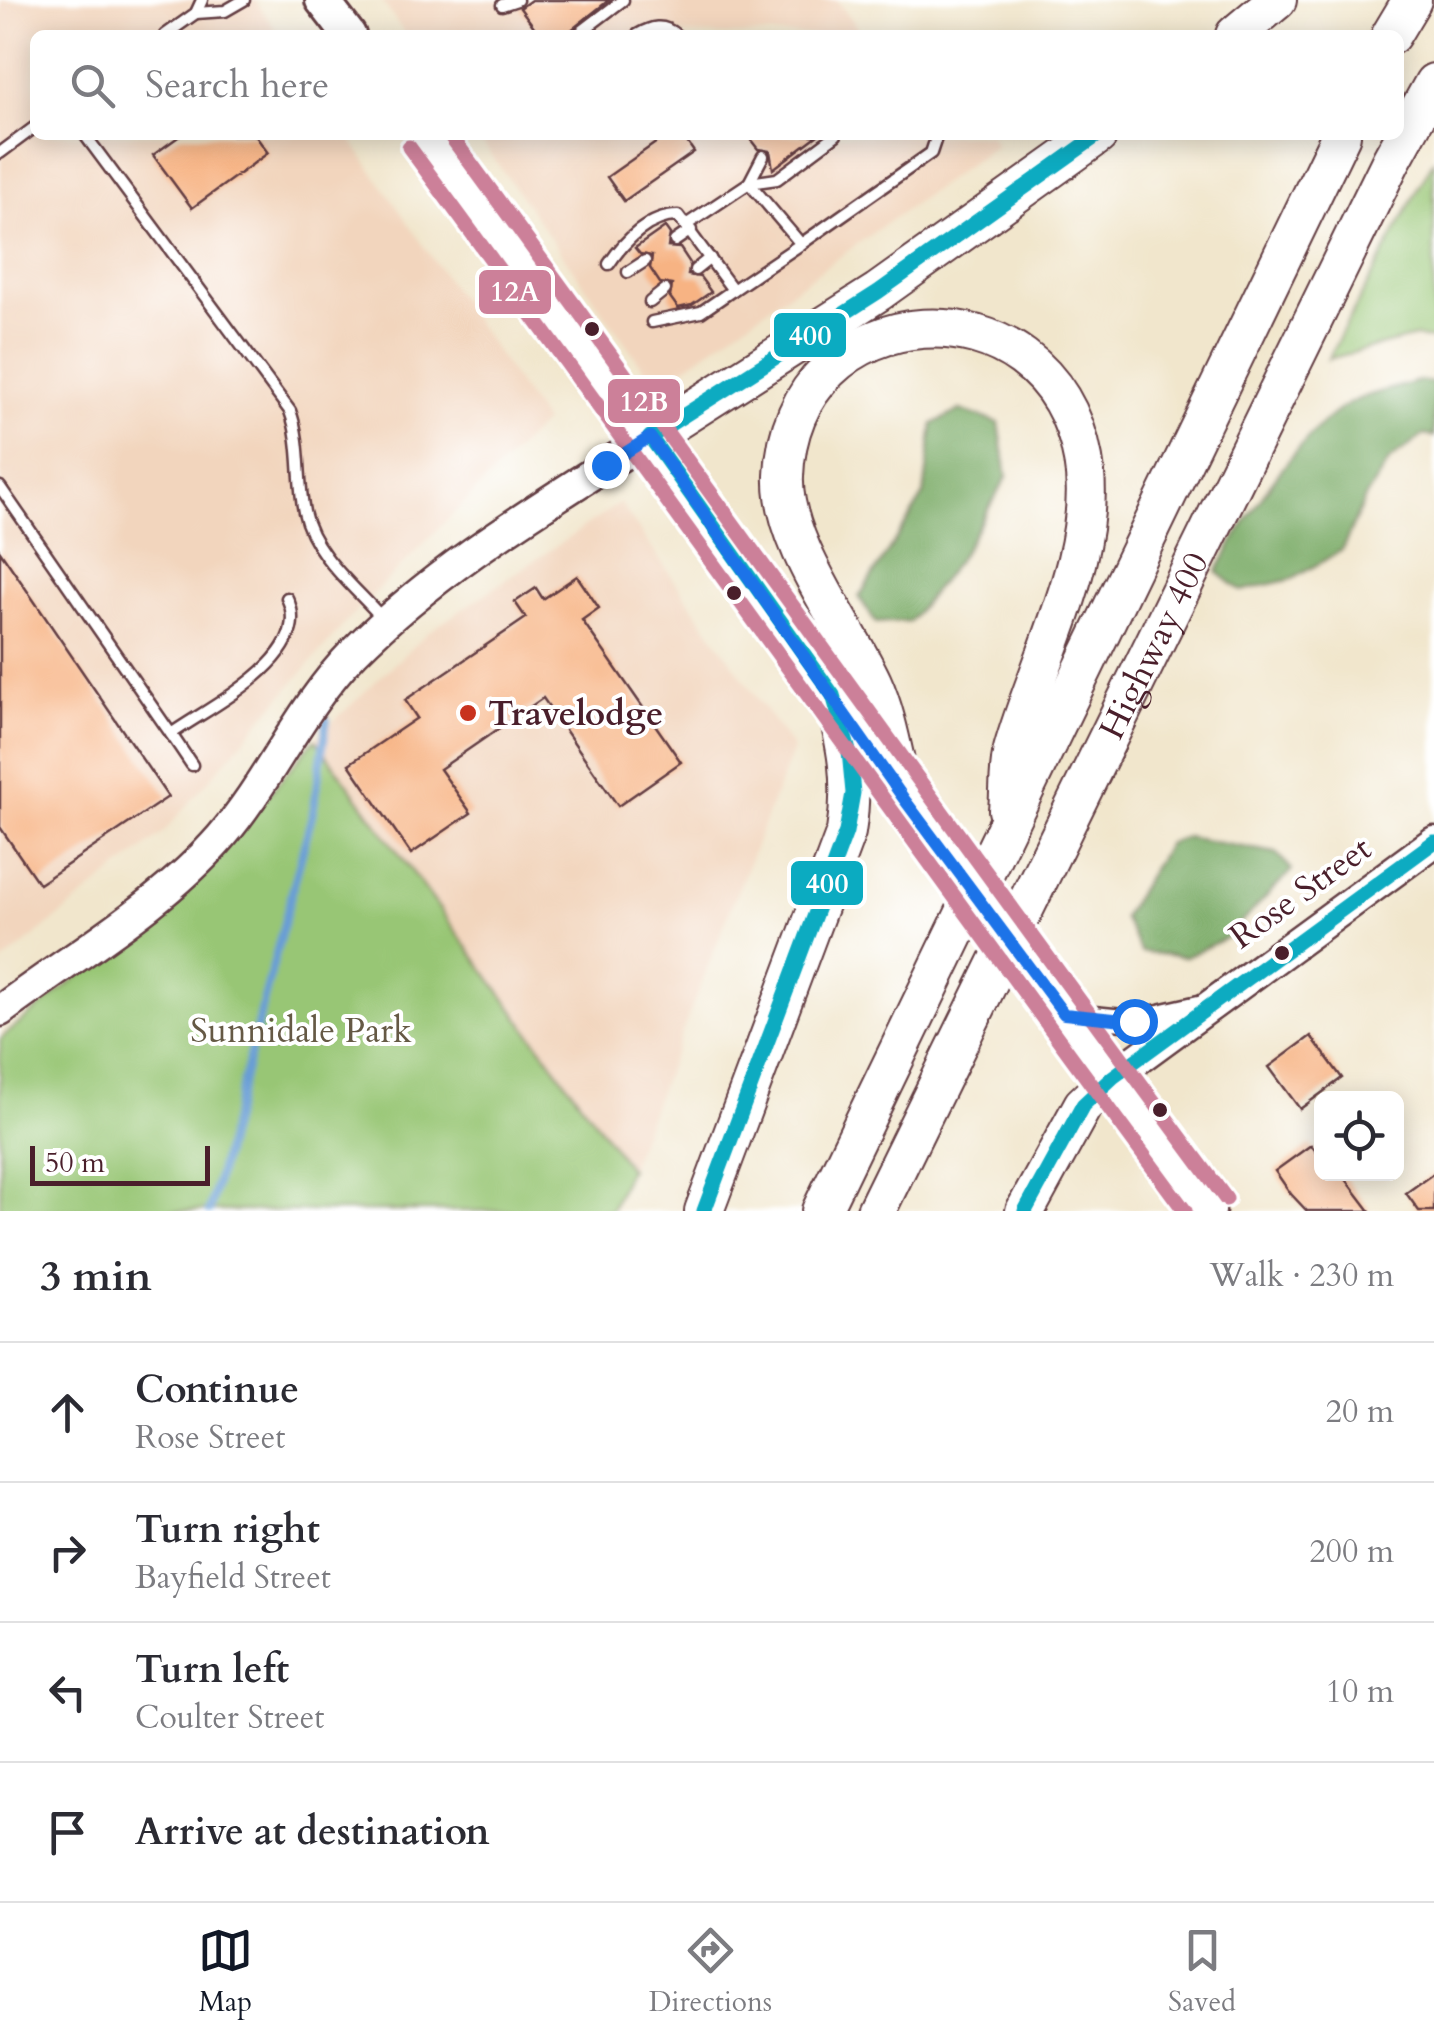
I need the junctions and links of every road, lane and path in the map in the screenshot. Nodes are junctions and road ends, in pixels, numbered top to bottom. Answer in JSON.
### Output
{"nodes":[{"id":1,"x":202,"y":0,"type":"edge"},
{"id":2,"x":244,"y":0,"type":"edge"},
{"id":3,"x":517,"y":0,"type":"edge"},
{"id":4,"x":623,"y":0,"type":"edge"},
{"id":5,"x":1276,"y":0,"type":"edge"},
{"id":6,"x":1412,"y":0,"type":"edge"},
{"id":7,"x":320,"y":1,"type":"edge"},
{"id":8,"x":502,"y":4,"type":"dead end"},
{"id":9,"x":196,"y":13,"type":"junction"},
{"id":10,"x":172,"y":30,"type":"edge"},
{"id":11,"x":345,"y":30,"type":"edge"},
{"id":12,"x":584,"y":30,"type":"edge"},
{"id":13,"x":1241,"y":30,"type":"edge"},
{"id":14,"x":1394,"y":30,"type":"edge"},
{"id":15,"x":1434,"y":83,"type":"edge"},
{"id":16,"x":30,"y":131,"type":"edge"},
{"id":17,"x":1404,"y":137,"type":"edge"},
{"id":18,"x":90,"y":140,"type":"edge"},
{"id":19,"x":428,"y":140,"type":"edge"},
{"id":20,"x":829,"y":140,"type":"edge"},
{"id":21,"x":936,"y":140,"type":"edge"},
{"id":22,"x":1091,"y":140,"type":"edge"},
{"id":23,"x":1339,"y":140,"type":"edge"},
{"id":24,"x":1403,"y":140,"type":"edge"},
{"id":25,"x":0,"y":152,"type":"edge"},
{"id":26,"x":763,"y":156,"type":"dead end"},
{"id":27,"x":749,"y":183,"type":"junction"},
{"id":28,"x":688,"y":228,"type":"junction"},
{"id":29,"x":674,"y":241,"type":"dead end"},
{"id":30,"x":800,"y":244,"type":"junction"},
{"id":31,"x":710,"y":258,"type":"junction"},
{"id":32,"x":645,"y":262,"type":"dead end"},
{"id":33,"x":610,"y":264,"type":"dead end"},
{"id":34,"x":695,"y":270,"type":"dead end"},
{"id":35,"x":628,"y":272,"type":"dead end"},
{"id":36,"x":666,"y":290,"type":"dead end"},
{"id":37,"x":733,"y":290,"type":"junction"},
{"id":38,"x":650,"y":302,"type":"dead end"},
{"id":39,"x":652,"y":322,"type":"dead end"},
{"id":40,"x":650,"y":437,"type":"junction"},
{"id":41,"x":0,"y":487,"type":"edge"},
{"id":42,"x":287,"y":598,"type":"dead end"},
{"id":43,"x":386,"y":622,"type":"junction"},
{"id":44,"x":833,"y":695,"type":"junction"},
{"id":45,"x":171,"y":734,"type":"junction"},
{"id":46,"x":192,"y":764,"type":"dead end"},
{"id":47,"x":904,"y":799,"type":"junction"},
{"id":48,"x":1007,"y":830,"type":"junction"},
{"id":49,"x":1434,"y":842,"type":"edge"},
{"id":50,"x":1211,"y":1003,"type":"junction"},
{"id":51,"x":0,"y":1011,"type":"edge"},
{"id":52,"x":1064,"y":1014,"type":"junction"},
{"id":53,"x":1113,"y":1078,"type":"junction"},
{"id":54,"x":704,"y":1211,"type":"edge"},
{"id":55,"x":821,"y":1211,"type":"edge"},
{"id":56,"x":876,"y":1211,"type":"edge"},
{"id":57,"x":1025,"y":1211,"type":"edge"},
{"id":58,"x":1210,"y":1211,"type":"edge"}],
"edges":[{"from":1,"to":9,"type":"lane"},
{"from":2,"to":9,"type":"lane"},
{"from":3,"to":8,"type":"lane"},
{"from":4,"to":12,"type":"lane"},
{"from":5,"to":13,"type":"highway"},
{"from":6,"to":14,"type":"highway"},
{"from":7,"to":11,"type":"main road"},
{"from":9,"to":10,"type":"lane"},
{"from":15,"to":17,"type":"highway","name":"Highway 400"},
{"from":16,"to":25,"type":"lane"},
{"from":18,"to":43,"type":"lane"},
{"from":19,"to":40,"type":"main road"},
{"from":20,"to":27,"type":"lane"},
{"from":21,"to":30,"type":"lane"},
{"from":22,"to":40,"type":"highway"},
{"from":23,"to":48,"type":"highway","name":"Highway 400"},
{"from":24,"to":56,"type":"highway","name":"Highway 400"},
{"from":26,"to":27,"type":"lane"},
{"from":27,"to":28,"type":"lane"},
{"from":27,"to":30,"type":"lane"},
{"from":28,"to":29,"type":"lane"},
{"from":28,"to":31,"type":"lane"},
{"from":28,"to":33,"type":"lane"},
{"from":30,"to":37,"type":"lane"},
{"from":31,"to":34,"type":"lane"},
{"from":31,"to":37,"type":"lane"},
{"from":32,"to":35,"type":"lane"},
{"from":36,"to":38,"type":"lane"},
{"from":37,"to":39,"type":"lane"},
{"from":40,"to":43,"type":"street"},
{"from":40,"to":44,"type":"main road"},
{"from":41,"to":45,"type":"lane"},
{"from":42,"to":45,"type":"lane"},
{"from":43,"to":51,"type":"street"},
{"from":44,"to":47,"type":"main road"},
{"from":44,"to":54,"type":"highway"},
{"from":45,"to":46,"type":"lane"},
{"from":47,"to":48,"type":"highway"},
{"from":47,"to":52,"type":"main road","bridge":true},
{"from":48,"to":55,"type":"highway","name":"Highway 400"},
{"from":49,"to":50,"type":"street","name":"Rose Street"},
{"from":50,"to":52,"type":"street","name":"Rose Street"},
{"from":50,"to":53,"type":"street","name":"Rose Street"},
{"from":52,"to":53,"type":"main road"},
{"from":53,"to":57,"type":"highway"},
{"from":53,"to":58,"type":"street"}]}
